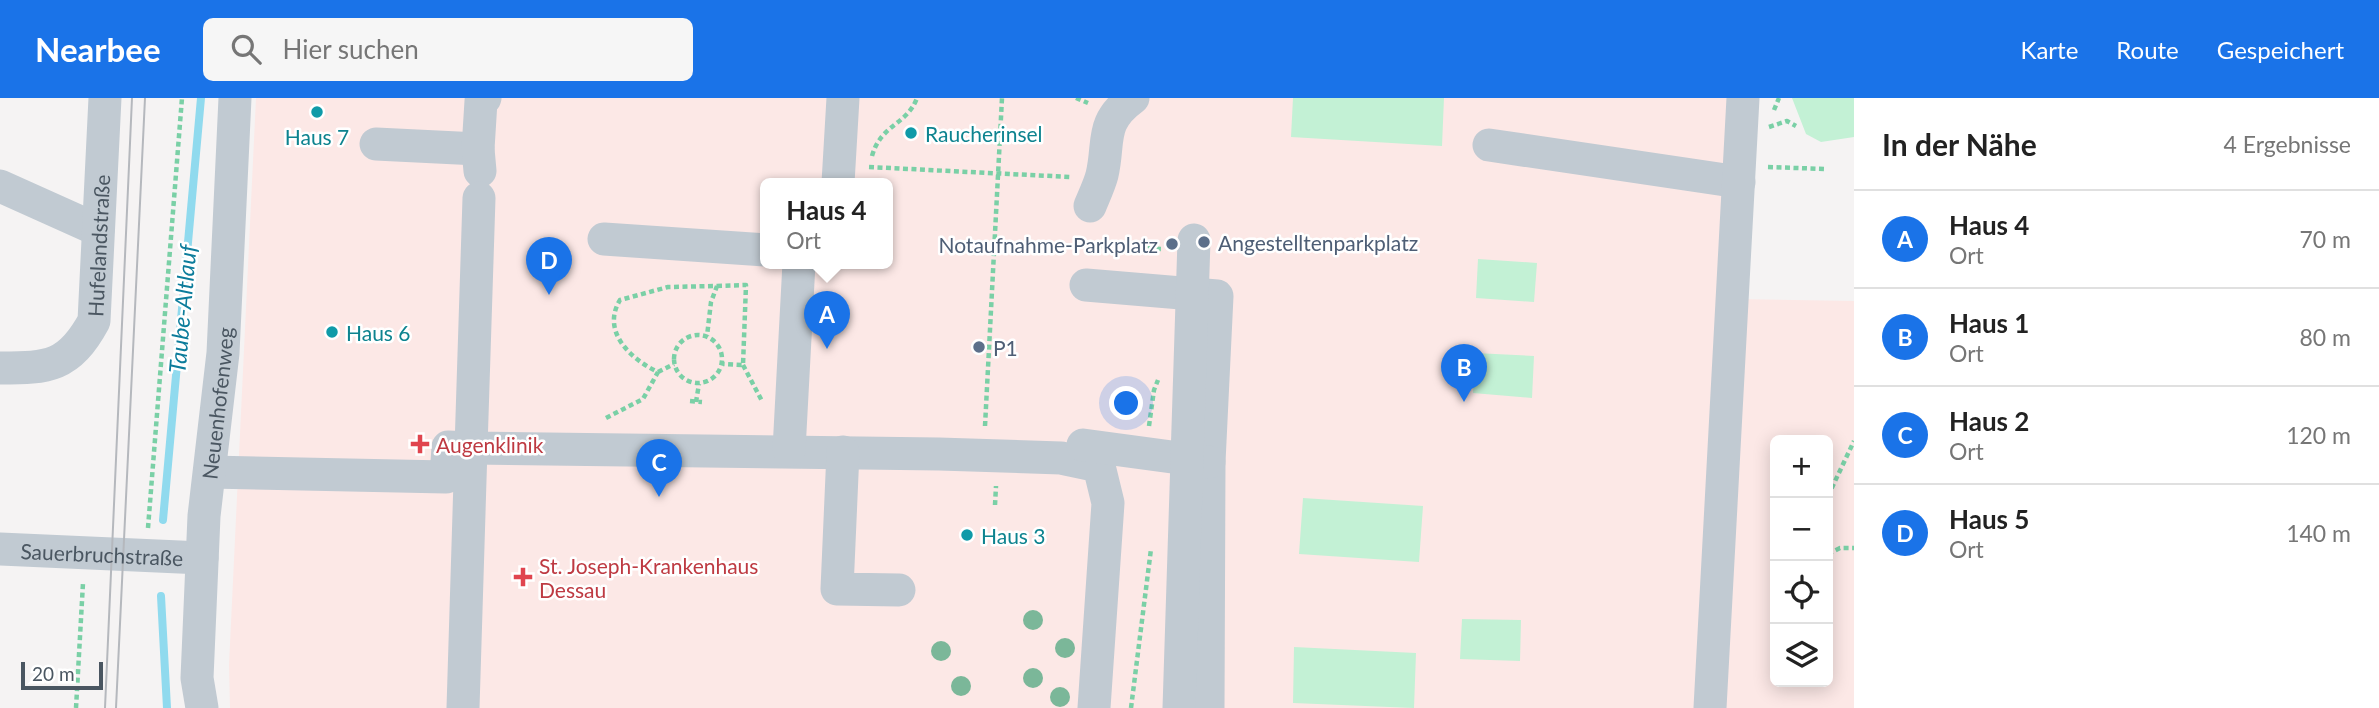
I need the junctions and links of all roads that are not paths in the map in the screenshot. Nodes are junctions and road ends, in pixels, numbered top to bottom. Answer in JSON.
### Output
{"nodes":[{"id":1,"x":105,"y":98,"type":"edge"},
{"id":2,"x":235,"y":98,"type":"edge"},
{"id":3,"x":485,"y":98,"type":"edge"},
{"id":4,"x":843,"y":98,"type":"edge"},
{"id":5,"x":1133,"y":98,"type":"edge"},
{"id":6,"x":1743,"y":98,"type":"edge"},
{"id":7,"x":376,"y":144,"type":"dead end"},
{"id":8,"x":1489,"y":145,"type":"dead end"},
{"id":9,"x":849,"y":172,"type":"edge"},
{"id":10,"x":479,"y":173,"type":"junction"},
{"id":11,"x":1740,"y":174,"type":"junction"},
{"id":12,"x":0,"y":186,"type":"edge"},
{"id":13,"x":1084,"y":192,"type":"road end"},
{"id":14,"x":97,"y":230,"type":"junction"},
{"id":15,"x":604,"y":239,"type":"dead end"},
{"id":16,"x":1194,"y":245,"type":"road end"},
{"id":17,"x":760,"y":250,"type":"edge"},
{"id":18,"x":799,"y":269,"type":"edge"},
{"id":19,"x":1086,"y":285,"type":"dead end"},
{"id":20,"x":0,"y":368,"type":"edge"},
{"id":21,"x":1083,"y":444,"type":"dead end"},
{"id":22,"x":471,"y":448,"type":"junction"},
{"id":23,"x":789,"y":450,"type":"junction"},
{"id":24,"x":843,"y":452,"type":"junction"},
{"id":25,"x":1209,"y":462,"type":"junction"},
{"id":26,"x":209,"y":472,"type":"junction"},
{"id":27,"x":0,"y":549,"type":"edge"},
{"id":28,"x":201,"y":558,"type":"junction"},
{"id":29,"x":899,"y":590,"type":"dead end"},
{"id":30,"x":202,"y":708,"type":"edge"},
{"id":31,"x":463,"y":708,"type":"edge"},
{"id":32,"x":1094,"y":708,"type":"edge"},
{"id":33,"x":1179,"y":708,"type":"edge"},
{"id":34,"x":1208,"y":708,"type":"edge"},
{"id":35,"x":1710,"y":708,"type":"edge"}],
"edges":[{"from":1,"to":14,"type":"street","name":"Hufelandstraße"},
{"from":2,"to":26,"type":"street","name":"Neuenhofenweg"},
{"from":3,"to":10,"type":"street"},
{"from":4,"to":9,"type":"street"},
{"from":5,"to":13,"type":"street"},
{"from":6,"to":11,"type":"street"},
{"from":7,"to":10,"type":"street"},
{"from":8,"to":11,"type":"street"},
{"from":10,"to":22,"type":"street"},
{"from":11,"to":35,"type":"street"},
{"from":12,"to":14,"type":"street"},
{"from":14,"to":20,"type":"street","name":"Hufelandstraße"},
{"from":15,"to":17,"type":"street"},
{"from":16,"to":33,"type":"street"},
{"from":18,"to":23,"type":"street"},
{"from":19,"to":25,"type":"street"},
{"from":21,"to":25,"type":"street"},
{"from":22,"to":23,"type":"street"},
{"from":22,"to":26,"type":"street"},
{"from":22,"to":31,"type":"street"},
{"from":23,"to":24,"type":"street"},
{"from":24,"to":29,"type":"street"},
{"from":24,"to":32,"type":"street"},
{"from":25,"to":34,"type":"street"},
{"from":26,"to":28,"type":"street","name":"Neuenhofenweg"},
{"from":27,"to":28,"type":"street","name":"Sauerbruchstraße"},
{"from":28,"to":30,"type":"street","name":"Neuenhofenweg"}]}
